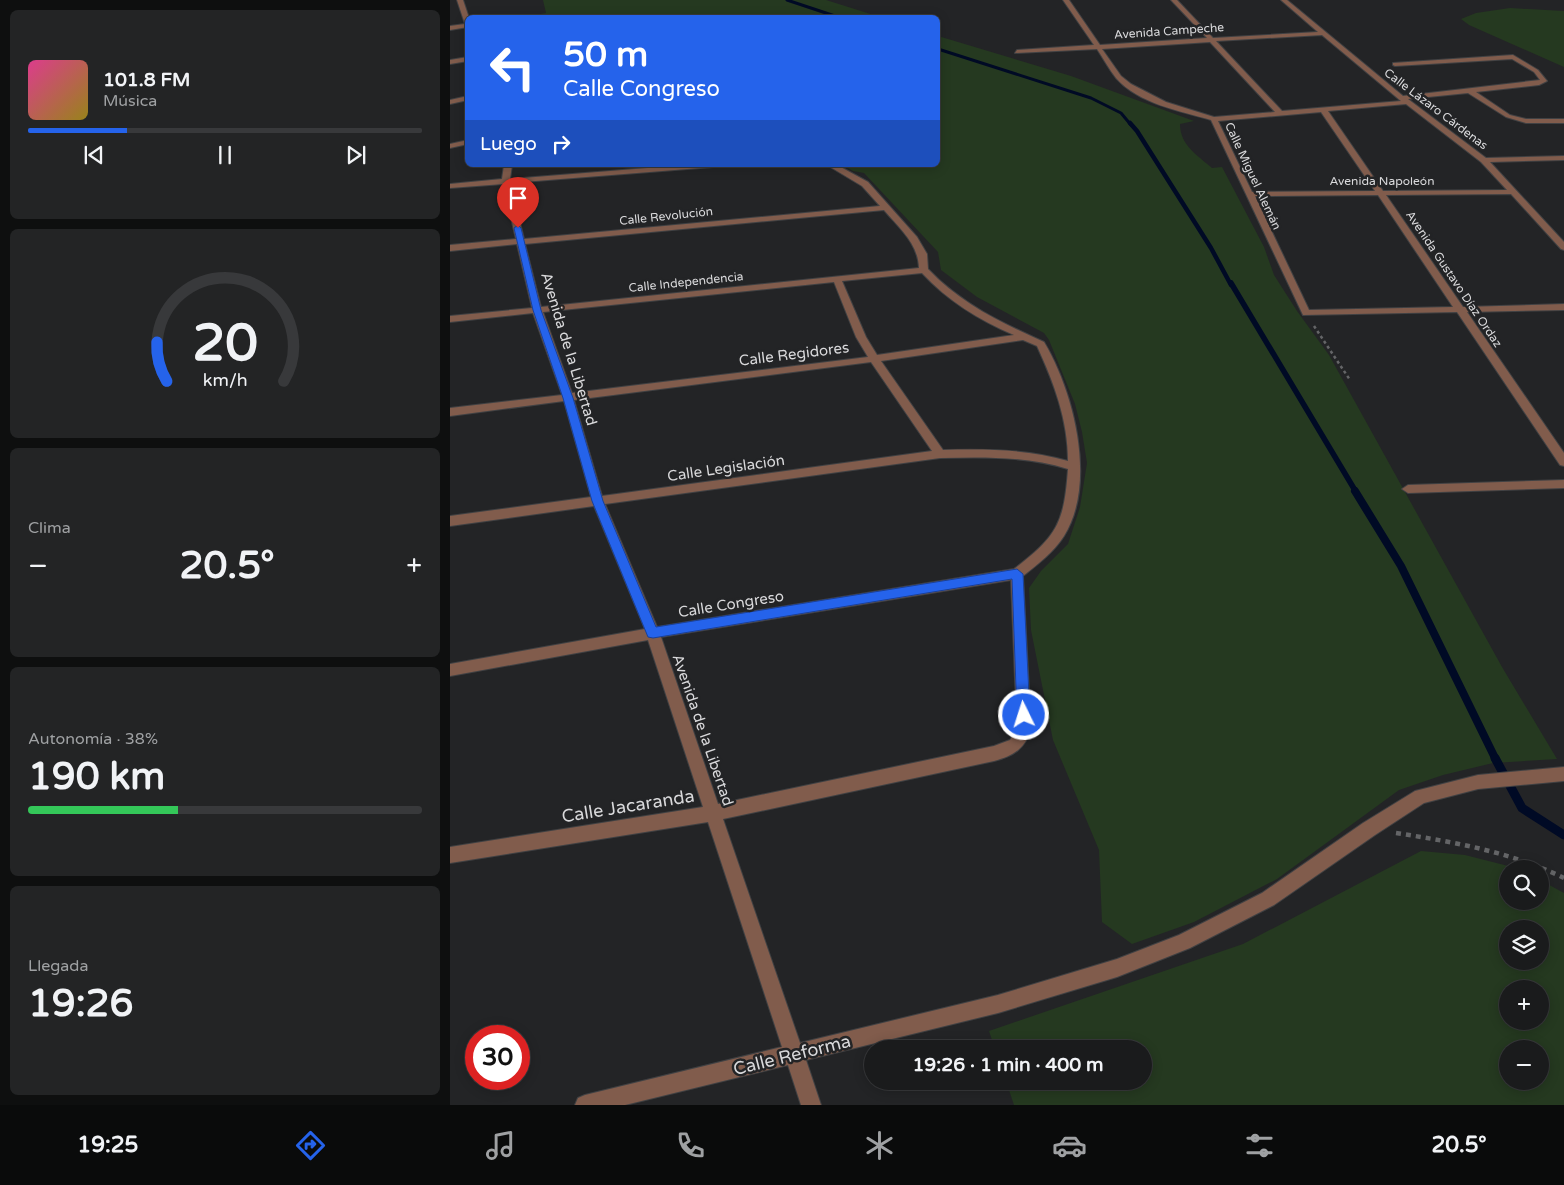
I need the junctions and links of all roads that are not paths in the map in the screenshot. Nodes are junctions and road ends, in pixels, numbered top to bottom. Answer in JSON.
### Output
{"nodes":[{"id":1,"x":458,"y":0,"type":"edge"},
{"id":2,"x":1066,"y":0,"type":"edge"},
{"id":3,"x":1174,"y":0,"type":"edge"},
{"id":4,"x":1284,"y":0,"type":"edge"},
{"id":5,"x":450,"y":1,"type":"edge"},
{"id":6,"x":465,"y":18,"type":"edge"},
{"id":7,"x":465,"y":26,"type":"edge"},
{"id":8,"x":450,"y":28,"type":"edge"},
{"id":9,"x":1323,"y":32,"type":"junction"},
{"id":10,"x":1212,"y":40,"type":"junction"},
{"id":11,"x":1098,"y":47,"type":"junction"},
{"id":12,"x":1017,"y":52,"type":"dead end"},
{"id":13,"x":465,"y":60,"type":"edge"},
{"id":14,"x":450,"y":62,"type":"edge"},
{"id":15,"x":1395,"y":64,"type":"dead end"},
{"id":16,"x":1469,"y":91,"type":"junction"},
{"id":17,"x":1402,"y":98,"type":"junction"},
{"id":18,"x":465,"y":99,"type":"edge"},
{"id":19,"x":450,"y":102,"type":"edge"},
{"id":20,"x":1409,"y":102,"type":"junction"},
{"id":21,"x":1323,"y":109,"type":"junction"},
{"id":22,"x":1280,"y":113,"type":"junction"},
{"id":23,"x":1214,"y":119,"type":"junction"},
{"id":24,"x":1564,"y":121,"type":"edge"},
{"id":25,"x":465,"y":143,"type":"edge"},
{"id":26,"x":450,"y":146,"type":"edge"},
{"id":27,"x":1564,"y":158,"type":"edge"},
{"id":28,"x":1484,"y":160,"type":"junction"},
{"id":29,"x":645,"y":167,"type":"edge"},
{"id":30,"x":835,"y":167,"type":"edge"},
{"id":31,"x":509,"y":171,"type":"edge"},
{"id":32,"x":450,"y":186,"type":"edge"},
{"id":33,"x":1515,"y":192,"type":"junction"},
{"id":34,"x":1380,"y":193,"type":"junction"},
{"id":35,"x":1250,"y":194,"type":"junction"},
{"id":36,"x":884,"y":208,"type":"junction"},
{"id":37,"x":521,"y":243,"type":"junction"},
{"id":38,"x":1564,"y":247,"type":"edge"},
{"id":39,"x":450,"y":248,"type":"edge"},
{"id":40,"x":924,"y":270,"type":"junction"},
{"id":41,"x":837,"y":279,"type":"junction"},
{"id":42,"x":1564,"y":307,"type":"edge"},
{"id":43,"x":537,"y":310,"type":"junction"},
{"id":44,"x":1460,"y":310,"type":"junction"},
{"id":45,"x":450,"y":319,"type":"edge"},
{"id":46,"x":1023,"y":337,"type":"junction"},
{"id":47,"x":874,"y":359,"type":"junction"},
{"id":48,"x":568,"y":398,"type":"junction"},
{"id":49,"x":450,"y":412,"type":"edge"},
{"id":50,"x":940,"y":454,"type":"junction"},
{"id":51,"x":1564,"y":462,"type":"edge"},
{"id":52,"x":1075,"y":467,"type":"junction"},
{"id":53,"x":1564,"y":484,"type":"edge"},
{"id":54,"x":1408,"y":488,"type":"dead end"},
{"id":55,"x":598,"y":501,"type":"junction"},
{"id":56,"x":450,"y":521,"type":"edge"},
{"id":57,"x":1017,"y":574,"type":"junction"},
{"id":58,"x":653,"y":633,"type":"junction"},
{"id":59,"x":450,"y":670,"type":"edge"},
{"id":60,"x":1564,"y":774,"type":"edge"},
{"id":61,"x":714,"y":813,"type":"junction"},
{"id":62,"x":450,"y":855,"type":"edge"},
{"id":63,"x":794,"y":1054,"type":"junction"},
{"id":64,"x":585,"y":1105,"type":"edge"},
{"id":65,"x":811,"y":1105,"type":"edge"}],
"edges":[{"from":1,"to":5,"type":"street"},
{"from":1,"to":6,"type":"street"},
{"from":2,"to":11,"type":"street","name":"Calle Miguel Alemán"},
{"from":3,"to":10,"type":"street"},
{"from":4,"to":9,"type":"street","name":"Calle Lázaro Cárdenas"},
{"from":7,"to":8,"type":"street"},
{"from":9,"to":10,"type":"street","name":"Avenida Campeche"},
{"from":9,"to":17,"type":"street","name":"Calle Lázaro Cárdenas"},
{"from":10,"to":11,"type":"street","name":"Avenida Campeche"},
{"from":10,"to":22,"type":"street"},
{"from":11,"to":12,"type":"street","name":"Avenida Campeche"},
{"from":11,"to":23,"type":"street","name":"Calle Miguel Alemán"},
{"from":13,"to":14,"type":"street"},
{"from":15,"to":16,"type":"street"},
{"from":16,"to":17,"type":"street"},
{"from":16,"to":24,"type":"street"},
{"from":17,"to":20,"type":"street","name":"Calle Lázaro Cárdenas"},
{"from":18,"to":19,"type":"street"},
{"from":20,"to":21,"type":"street"},
{"from":20,"to":28,"type":"street","name":"Calle Lázaro Cárdenas"},
{"from":21,"to":22,"type":"street"},
{"from":21,"to":34,"type":"street","name":"Avenida Gustavo Díaz Ordaz"},
{"from":22,"to":23,"type":"street"},
{"from":23,"to":35,"type":"street","name":"Calle Miguel Alemán"},
{"from":25,"to":26,"type":"street"},
{"from":27,"to":28,"type":"street"},
{"from":28,"to":33,"type":"street","name":"Calle Lázaro Cárdenas"},
{"from":29,"to":31,"type":"street"},
{"from":30,"to":36,"type":"street"},
{"from":31,"to":32,"type":"street"},
{"from":31,"to":37,"type":"street","name":"Avenida de la Libertad"},
{"from":33,"to":34,"type":"street","name":"Avenida Napoleón"},
{"from":33,"to":38,"type":"street","name":"Calle Lázaro Cárdenas"},
{"from":34,"to":35,"type":"street","name":"Avenida Napoleón"},
{"from":34,"to":44,"type":"street","name":"Avenida Gustavo Díaz Ordaz"},
{"from":35,"to":44,"type":"street","name":"Calle Miguel Alemán"},
{"from":36,"to":37,"type":"street","name":"Calle Revolución"},
{"from":36,"to":40,"type":"street"},
{"from":37,"to":39,"type":"street","name":"Calle Revolución"},
{"from":37,"to":43,"type":"street","name":"Avenida de la Libertad"},
{"from":40,"to":41,"type":"street","name":"Calle Independencia"},
{"from":40,"to":46,"type":"street"},
{"from":41,"to":43,"type":"street","name":"Calle Independencia"},
{"from":41,"to":47,"type":"street"},
{"from":42,"to":44,"type":"street"},
{"from":43,"to":45,"type":"street","name":"Calle Independencia"},
{"from":43,"to":48,"type":"street","name":"Avenida de la Libertad"},
{"from":44,"to":51,"type":"street","name":"Avenida Gustavo Díaz Ordaz"},
{"from":46,"to":47,"type":"street","name":"Calle Regidores"},
{"from":46,"to":52,"type":"street"},
{"from":47,"to":48,"type":"street","name":"Calle Regidores"},
{"from":47,"to":50,"type":"street"},
{"from":48,"to":49,"type":"street","name":"Calle Regidores"},
{"from":48,"to":55,"type":"street","name":"Avenida de la Libertad"},
{"from":50,"to":52,"type":"street","name":"Calle Legislación"},
{"from":50,"to":55,"type":"street","name":"Calle Legislación"},
{"from":52,"to":57,"type":"street"},
{"from":53,"to":54,"type":"street"},
{"from":55,"to":56,"type":"street","name":"Calle Legislación"},
{"from":55,"to":58,"type":"street","name":"Avenida de la Libertad"},
{"from":57,"to":58,"type":"street","name":"Calle Congreso"},
{"from":57,"to":61,"type":"street","name":"Calle Jacaranda"},
{"from":58,"to":59,"type":"street","name":"Calle Congreso"},
{"from":58,"to":61,"type":"street","name":"Avenida de la Libertad"},
{"from":60,"to":63,"type":"street","name":"Calle Reforma"},
{"from":61,"to":62,"type":"street","name":"Calle Jacaranda"},
{"from":61,"to":63,"type":"street","name":"Avenida de la Libertad"},
{"from":63,"to":64,"type":"street","name":"Calle Reforma"},
{"from":63,"to":65,"type":"street","name":"Avenida de la Libertad"}]}
